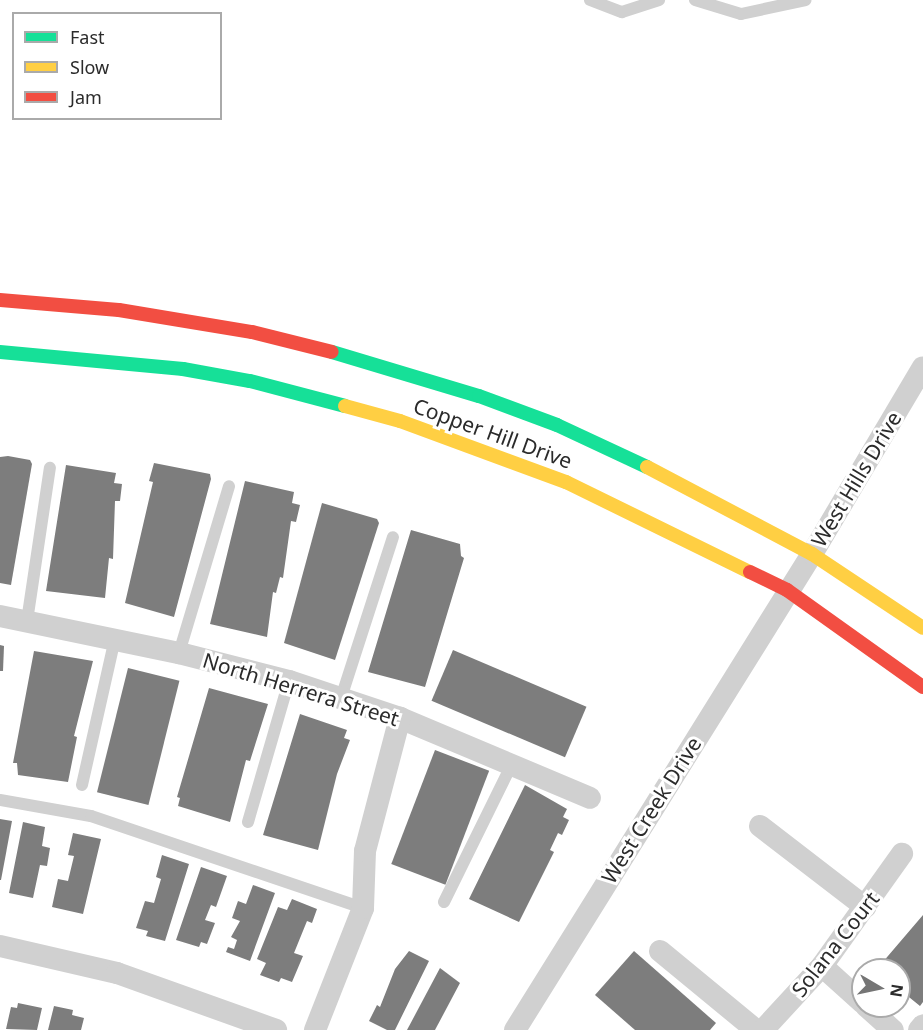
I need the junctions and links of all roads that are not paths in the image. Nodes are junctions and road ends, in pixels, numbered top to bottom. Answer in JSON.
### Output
{"nodes":[{"id":1,"x":590,"y":0,"type":"edge"},
{"id":2,"x":659,"y":0,"type":"edge"},
{"id":3,"x":695,"y":0,"type":"edge"},
{"id":4,"x":806,"y":0,"type":"edge"},
{"id":5,"x":0,"y":300,"type":"edge"},
{"id":6,"x":0,"y":352,"type":"edge"},
{"id":7,"x":923,"y":367,"type":"edge"},
{"id":8,"x":50,"y":468,"type":"dead end"},
{"id":9,"x":229,"y":486,"type":"dead end"},
{"id":10,"x":393,"y":537,"type":"dead end"},
{"id":11,"x":812,"y":554,"type":"junction"},
{"id":12,"x":787,"y":590,"type":"junction"},
{"id":13,"x":0,"y":616,"type":"edge"},
{"id":14,"x":27,"y":621,"type":"junction"},
{"id":15,"x":923,"y":628,"type":"edge"},
{"id":16,"x":115,"y":639,"type":"junction"},
{"id":17,"x":179,"y":652,"type":"junction"},
{"id":18,"x":289,"y":681,"type":"junction"},
{"id":19,"x":923,"y":687,"type":"edge"},
{"id":20,"x":341,"y":698,"type":"junction"},
{"id":21,"x":400,"y":718,"type":"junction"},
{"id":22,"x":510,"y":768,"type":"junction"},
{"id":23,"x":82,"y":785,"type":"dead end"},
{"id":24,"x":590,"y":798,"type":"dead end"},
{"id":25,"x":0,"y":800,"type":"edge"},
{"id":26,"x":248,"y":822,"type":"dead end"},
{"id":27,"x":760,"y":826,"type":"dead end"},
{"id":28,"x":902,"y":854,"type":"dead end"},
{"id":29,"x":444,"y":902,"type":"dead end"},
{"id":30,"x":865,"y":907,"type":"junction"},
{"id":31,"x":363,"y":908,"type":"junction"},
{"id":32,"x":0,"y":946,"type":"edge"},
{"id":33,"x":660,"y":951,"type":"dead end"},
{"id":34,"x":822,"y":966,"type":"junction"},
{"id":35,"x":851,"y":992,"type":"edge"},
{"id":36,"x":880,"y":1018,"type":"edge"},
{"id":37,"x":923,"y":1025,"type":"edge"},
{"id":38,"x":276,"y":1030,"type":"edge"},
{"id":39,"x":315,"y":1030,"type":"edge"},
{"id":40,"x":515,"y":1030,"type":"edge"},
{"id":41,"x":756,"y":1030,"type":"edge"},
{"id":42,"x":763,"y":1030,"type":"edge"},
{"id":43,"x":893,"y":1030,"type":"edge"},
{"id":44,"x":919,"y":1030,"type":"edge"}],
"edges":[{"from":1,"to":2,"type":"lane"},
{"from":3,"to":4,"type":"lane"},
{"from":5,"to":11,"type":"main road","name":"Copper Hill Drive"},
{"from":6,"to":12,"type":"main road","name":"Copper Hill Drive"},
{"from":7,"to":11,"type":"street","name":"West Hills Drive"},
{"from":8,"to":14,"type":"lane"},
{"from":9,"to":17,"type":"lane"},
{"from":10,"to":20,"type":"lane"},
{"from":11,"to":12,"type":"street","name":"West Hills Drive"},
{"from":11,"to":15,"type":"main road","name":"Copper Hill Drive"},
{"from":12,"to":19,"type":"main road","name":"Copper Hill Drive"},
{"from":12,"to":40,"type":"street","name":"West Creek Drive"},
{"from":13,"to":14,"type":"street","name":"North Herrera Street"},
{"from":14,"to":16,"type":"street","name":"North Herrera Street"},
{"from":16,"to":17,"type":"street","name":"North Herrera Street"},
{"from":16,"to":23,"type":"lane"},
{"from":17,"to":18,"type":"street","name":"North Herrera Street"},
{"from":18,"to":20,"type":"street","name":"North Herrera Street"},
{"from":18,"to":26,"type":"lane"},
{"from":20,"to":21,"type":"street","name":"North Herrera Street"},
{"from":21,"to":22,"type":"street","name":"North Herrera Street"},
{"from":21,"to":31,"type":"street"},
{"from":22,"to":24,"type":"street","name":"North Herrera Street"},
{"from":22,"to":29,"type":"lane"},
{"from":25,"to":31,"type":"lane"},
{"from":27,"to":30,"type":"street"},
{"from":28,"to":30,"type":"street","name":"Solana Court"},
{"from":30,"to":34,"type":"street","name":"Solana Court"},
{"from":31,"to":39,"type":"street"},
{"from":32,"to":38,"type":"street"},
{"from":33,"to":41,"type":"street"},
{"from":34,"to":35,"type":"street"},
{"from":34,"to":42,"type":"street","name":"Solana Court"},
{"from":36,"to":43,"type":"street"},
{"from":37,"to":44,"type":"street"}]}
